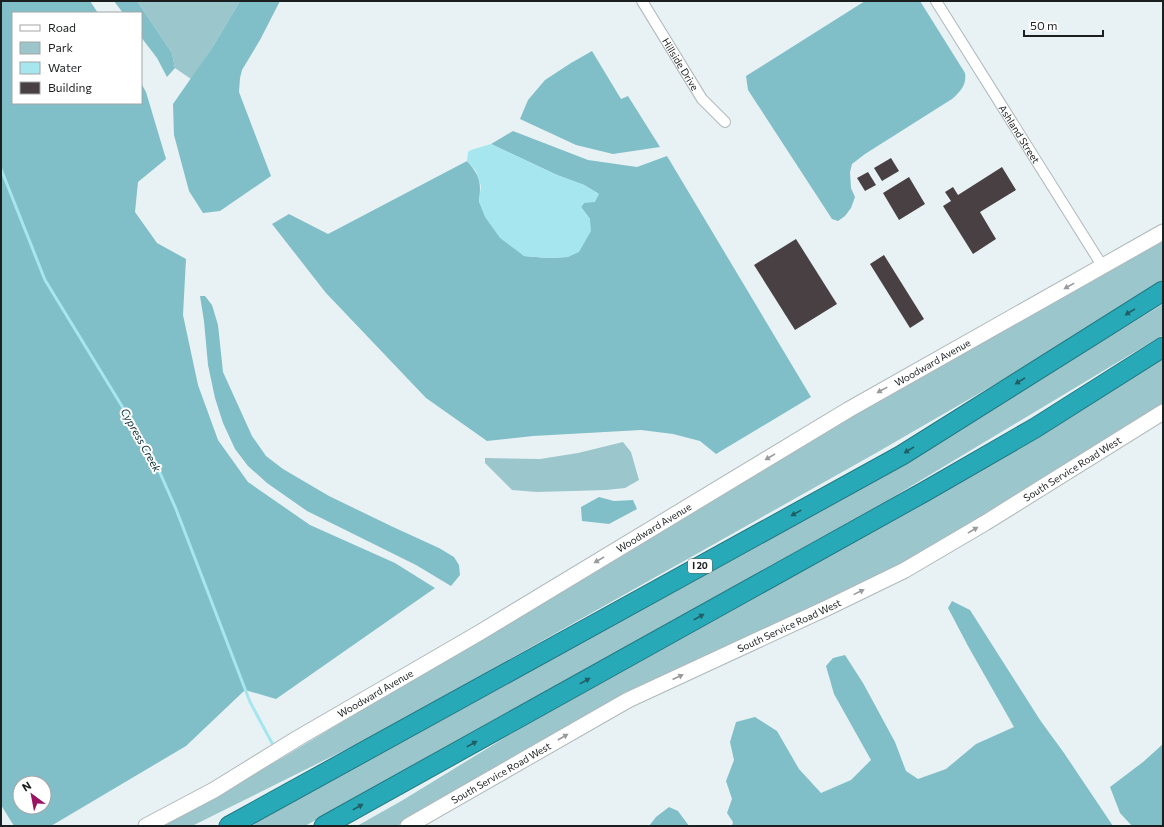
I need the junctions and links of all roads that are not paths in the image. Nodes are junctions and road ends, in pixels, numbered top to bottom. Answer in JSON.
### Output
{"nodes":[{"id":1,"x":642,"y":1,"type":"edge"},
{"id":2,"x":936,"y":1,"type":"edge"},
{"id":3,"x":725,"y":122,"type":"dead end"},
{"id":4,"x":1163,"y":232,"type":"edge"},
{"id":5,"x":1102,"y":267,"type":"junction"},
{"id":6,"x":1163,"y":291,"type":"edge"},
{"id":7,"x":1163,"y":347,"type":"edge"},
{"id":8,"x":1163,"y":412,"type":"edge"},
{"id":9,"x":146,"y":826,"type":"edge"},
{"id":10,"x":229,"y":826,"type":"edge"},
{"id":11,"x":324,"y":826,"type":"edge"},
{"id":12,"x":408,"y":826,"type":"edge"}],
"edges":[{"from":1,"to":3,"type":"street","name":"Hillside Drive"},
{"from":2,"to":5,"type":"street","name":"Ashland Street"},
{"from":4,"to":5,"type":"main road","name":"Woodward Avenue"},
{"from":5,"to":9,"type":"main road","name":"Woodward Avenue","one_way":true},
{"from":6,"to":10,"type":"highway","number":"I 20","one_way":true},
{"from":11,"to":7,"type":"highway","one_way":true},
{"from":12,"to":8,"type":"main road","name":"South Service Road West","one_way":true}]}
